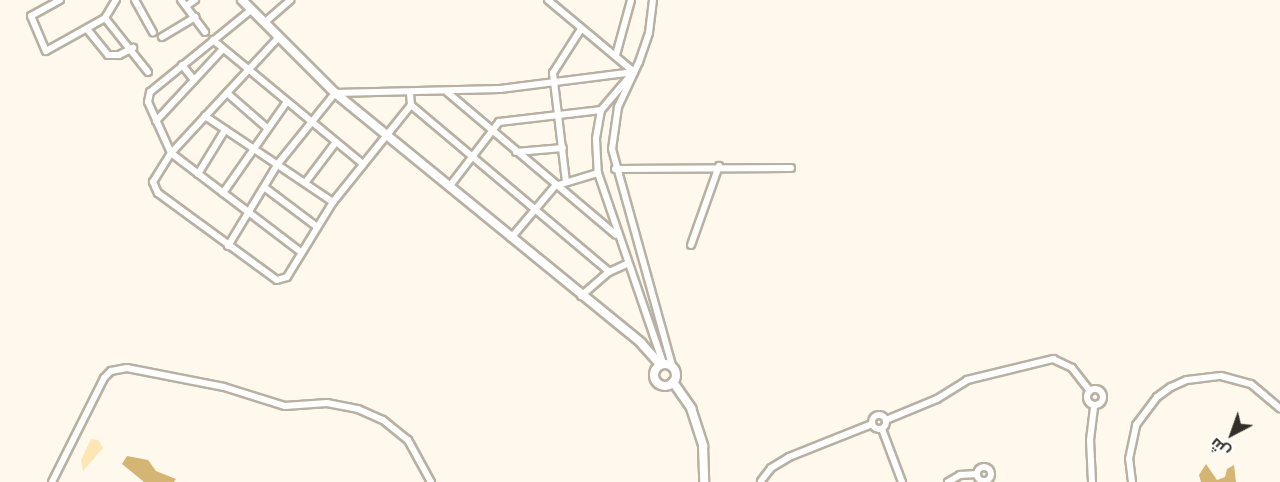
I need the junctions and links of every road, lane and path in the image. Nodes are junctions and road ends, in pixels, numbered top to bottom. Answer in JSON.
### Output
{"nodes":[{"id":1,"x":60,"y":0,"type":"edge"},
{"id":2,"x":116,"y":0,"type":"edge"},
{"id":3,"x":135,"y":0,"type":"edge"},
{"id":4,"x":195,"y":0,"type":"edge"},
{"id":5,"x":242,"y":0,"type":"edge"},
{"id":6,"x":290,"y":0,"type":"edge"},
{"id":7,"x":631,"y":0,"type":"edge"},
{"id":8,"x":653,"y":0,"type":"edge"},
{"id":9,"x":552,"y":2,"type":"edge"},
{"id":10,"x":183,"y":3,"type":"edge"},
{"id":11,"x":251,"y":10,"type":"junction"},
{"id":12,"x":195,"y":17,"type":"junction"},
{"id":13,"x":105,"y":18,"type":"junction"},
{"id":14,"x":264,"y":23,"type":"junction"},
{"id":15,"x":87,"y":29,"type":"junction"},
{"id":16,"x":581,"y":29,"type":"junction"},
{"id":17,"x":153,"y":32,"type":"dead end"},
{"id":18,"x":205,"y":32,"type":"dead end"},
{"id":19,"x":162,"y":37,"type":"dead end"},
{"id":20,"x":278,"y":38,"type":"junction"},
{"id":21,"x":213,"y":40,"type":"junction"},
{"id":22,"x":133,"y":48,"type":"junction"},
{"id":23,"x":223,"y":49,"type":"junction"},
{"id":24,"x":616,"y":55,"type":"junction"},
{"id":25,"x":182,"y":65,"type":"junction"},
{"id":26,"x":248,"y":71,"type":"junction"},
{"id":27,"x":148,"y":72,"type":"dead end"},
{"id":28,"x":634,"y":72,"type":"junction"},
{"id":29,"x":194,"y":80,"type":"junction"},
{"id":30,"x":554,"y":82,"type":"junction"},
{"id":31,"x":447,"y":92,"type":"junction"},
{"id":32,"x":226,"y":93,"type":"junction"},
{"id":33,"x":335,"y":93,"type":"junction"},
{"id":34,"x":410,"y":93,"type":"junction"},
{"id":35,"x":286,"y":103,"type":"junction"},
{"id":36,"x":411,"y":105,"type":"junction"},
{"id":37,"x":601,"y":110,"type":"junction"},
{"id":38,"x":559,"y":114,"type":"junction"},
{"id":39,"x":205,"y":116,"type":"junction"},
{"id":40,"x":156,"y":121,"type":"junction"},
{"id":41,"x":311,"y":123,"type":"junction"},
{"id":42,"x":266,"y":127,"type":"junction"},
{"id":43,"x":225,"y":130,"type":"junction"},
{"id":44,"x":492,"y":132,"type":"junction"},
{"id":45,"x":386,"y":135,"type":"junction"},
{"id":46,"x":336,"y":142,"type":"junction"},
{"id":47,"x":252,"y":148,"type":"junction"},
{"id":48,"x":563,"y":148,"type":"junction"},
{"id":49,"x":516,"y":152,"type":"junction"},
{"id":50,"x":171,"y":153,"type":"junction"},
{"id":51,"x":473,"y":157,"type":"junction"},
{"id":52,"x":363,"y":164,"type":"junction"},
{"id":53,"x":277,"y":165,"type":"junction"},
{"id":54,"x":719,"y":166,"type":"junction"},
{"id":55,"x":790,"y":168,"type":"dead end"},
{"id":56,"x":615,"y":170,"type":"junction"},
{"id":57,"x":598,"y":173,"type":"junction"},
{"id":58,"x":198,"y":174,"type":"junction"},
{"id":59,"x":566,"y":182,"type":"junction"},
{"id":60,"x":305,"y":183,"type":"junction"},
{"id":61,"x":555,"y":186,"type":"junction"},
{"id":62,"x":448,"y":187,"type":"junction"},
{"id":63,"x":264,"y":188,"type":"junction"},
{"id":64,"x":223,"y":193,"type":"junction"},
{"id":65,"x":333,"y":202,"type":"junction"},
{"id":66,"x":535,"y":210,"type":"junction"},
{"id":67,"x":248,"y":213,"type":"junction"},
{"id":68,"x":317,"y":227,"type":"junction"},
{"id":69,"x":618,"y":236,"type":"junction"},
{"id":70,"x":511,"y":238,"type":"junction"},
{"id":71,"x":691,"y":245,"type":"dead end"},
{"id":72,"x":228,"y":246,"type":"junction"},
{"id":73,"x":301,"y":252,"type":"junction"},
{"id":74,"x":627,"y":264,"type":"junction"},
{"id":75,"x":609,"y":272,"type":"junction"},
{"id":76,"x":581,"y":296,"type":"junction"},
{"id":77,"x":662,"y":364,"type":"junction"},
{"id":78,"x":672,"y":366,"type":"junction"},
{"id":79,"x":673,"y":382,"type":"junction"},
{"id":80,"x":1090,"y":391,"type":"junction"},
{"id":81,"x":1094,"y":405,"type":"junction"},
{"id":82,"x":1280,"y":408,"type":"edge"},
{"id":83,"x":886,"y":420,"type":"junction"},
{"id":84,"x":872,"y":424,"type":"junction"},
{"id":85,"x":882,"y":429,"type":"junction"},
{"id":86,"x":977,"y":474,"type":"dead end"},
{"id":87,"x":52,"y":482,"type":"edge"},
{"id":88,"x":430,"y":482,"type":"edge"},
{"id":89,"x":704,"y":482,"type":"edge"},
{"id":90,"x":761,"y":482,"type":"edge"},
{"id":91,"x":902,"y":482,"type":"edge"},
{"id":92,"x":948,"y":482,"type":"edge"},
{"id":93,"x":1092,"y":482,"type":"edge"},
{"id":94,"x":1132,"y":482,"type":"edge"}],
"edges":[{"from":1,"to":15,"type":"street"},
{"from":2,"to":13,"type":"street"},
{"from":3,"to":17,"type":"street"},
{"from":4,"to":10,"type":"street"},
{"from":5,"to":11,"type":"street"},
{"from":6,"to":14,"type":"street"},
{"from":7,"to":24,"type":"street"},
{"from":8,"to":28,"type":"street"},
{"from":9,"to":16,"type":"street"},
{"from":10,"to":12,"type":"street"},
{"from":11,"to":14,"type":"street"},
{"from":11,"to":21,"type":"street"},
{"from":12,"to":18,"type":"street"},
{"from":12,"to":19,"type":"street"},
{"from":13,"to":15,"type":"street"},
{"from":13,"to":22,"type":"street"},
{"from":14,"to":20,"type":"street"},
{"from":15,"to":22,"type":"street"},
{"from":16,"to":24,"type":"street"},
{"from":16,"to":30,"type":"street"},
{"from":20,"to":26,"type":"street"},
{"from":20,"to":33,"type":"street"},
{"from":21,"to":23,"type":"street"},
{"from":21,"to":25,"type":"street"},
{"from":22,"to":27,"type":"street"},
{"from":23,"to":26,"type":"street"},
{"from":23,"to":29,"type":"street"},
{"from":24,"to":28,"type":"street"},
{"from":25,"to":29,"type":"street"},
{"from":25,"to":40,"type":"street"},
{"from":26,"to":32,"type":"street"},
{"from":26,"to":35,"type":"street"},
{"from":28,"to":30,"type":"street"},
{"from":28,"to":37,"type":"street"},
{"from":28,"to":56,"type":"street"},
{"from":29,"to":40,"type":"street"},
{"from":30,"to":31,"type":"street"},
{"from":30,"to":38,"type":"street"},
{"from":31,"to":34,"type":"street"},
{"from":31,"to":44,"type":"street"},
{"from":32,"to":39,"type":"street"},
{"from":32,"to":42,"type":"street"},
{"from":33,"to":34,"type":"street"},
{"from":33,"to":41,"type":"street"},
{"from":33,"to":45,"type":"street"},
{"from":34,"to":36,"type":"street"},
{"from":35,"to":41,"type":"street"},
{"from":35,"to":42,"type":"street"},
{"from":36,"to":45,"type":"street"},
{"from":36,"to":51,"type":"street"},
{"from":37,"to":38,"type":"street"},
{"from":37,"to":57,"type":"street"},
{"from":38,"to":44,"type":"street"},
{"from":38,"to":48,"type":"street"},
{"from":39,"to":43,"type":"street"},
{"from":39,"to":50,"type":"street"},
{"from":40,"to":50,"type":"street"},
{"from":41,"to":46,"type":"street"},
{"from":41,"to":53,"type":"street"},
{"from":42,"to":47,"type":"street"},
{"from":43,"to":47,"type":"street"},
{"from":43,"to":58,"type":"street"},
{"from":44,"to":49,"type":"street"},
{"from":44,"to":51,"type":"street"},
{"from":45,"to":52,"type":"street"},
{"from":45,"to":62,"type":"street"},
{"from":46,"to":52,"type":"street"},
{"from":46,"to":60,"type":"street"},
{"from":47,"to":53,"type":"street"},
{"from":47,"to":64,"type":"street"},
{"from":48,"to":49,"type":"street"},
{"from":48,"to":59,"type":"street"},
{"from":49,"to":61,"type":"street"},
{"from":50,"to":58,"type":"street"},
{"from":50,"to":72,"type":"street"},
{"from":51,"to":62,"type":"street"},
{"from":51,"to":66,"type":"street"},
{"from":52,"to":65,"type":"street"},
{"from":53,"to":60,"type":"street"},
{"from":53,"to":63,"type":"street"},
{"from":54,"to":55,"type":"street"},
{"from":54,"to":56,"type":"street"},
{"from":54,"to":71,"type":"street"},
{"from":56,"to":78,"type":"street"},
{"from":57,"to":59,"type":"street"},
{"from":57,"to":69,"type":"street"},
{"from":58,"to":64,"type":"street"},
{"from":59,"to":61,"type":"street"},
{"from":60,"to":65,"type":"street"},
{"from":61,"to":66,"type":"street"},
{"from":61,"to":69,"type":"street"},
{"from":62,"to":70,"type":"street"},
{"from":63,"to":67,"type":"street"},
{"from":63,"to":68,"type":"street"},
{"from":64,"to":67,"type":"street"},
{"from":65,"to":68,"type":"street"},
{"from":66,"to":70,"type":"street"},
{"from":66,"to":75,"type":"street"},
{"from":67,"to":72,"type":"street"},
{"from":67,"to":73,"type":"street"},
{"from":68,"to":73,"type":"street"},
{"from":69,"to":74,"type":"street"},
{"from":70,"to":76,"type":"street"},
{"from":72,"to":73,"type":"street"},
{"from":74,"to":75,"type":"street"},
{"from":74,"to":77,"type":"street"},
{"from":75,"to":76,"type":"street"},
{"from":76,"to":77,"type":"street"},
{"from":77,"to":78,"type":"street"},
{"from":77,"to":79,"type":"street"},
{"from":78,"to":79,"type":"street"},
{"from":79,"to":89,"type":"street"},
{"from":80,"to":81,"type":"street"},
{"from":80,"to":81,"type":"street"},
{"from":80,"to":83,"type":"street"},
{"from":81,"to":93,"type":"street"},
{"from":82,"to":94,"type":"street"},
{"from":83,"to":84,"type":"street"},
{"from":83,"to":85,"type":"street"},
{"from":84,"to":85,"type":"street"},
{"from":84,"to":90,"type":"street"},
{"from":85,"to":91,"type":"street"},
{"from":86,"to":92,"type":"street"},
{"from":87,"to":88,"type":"street"}]}
